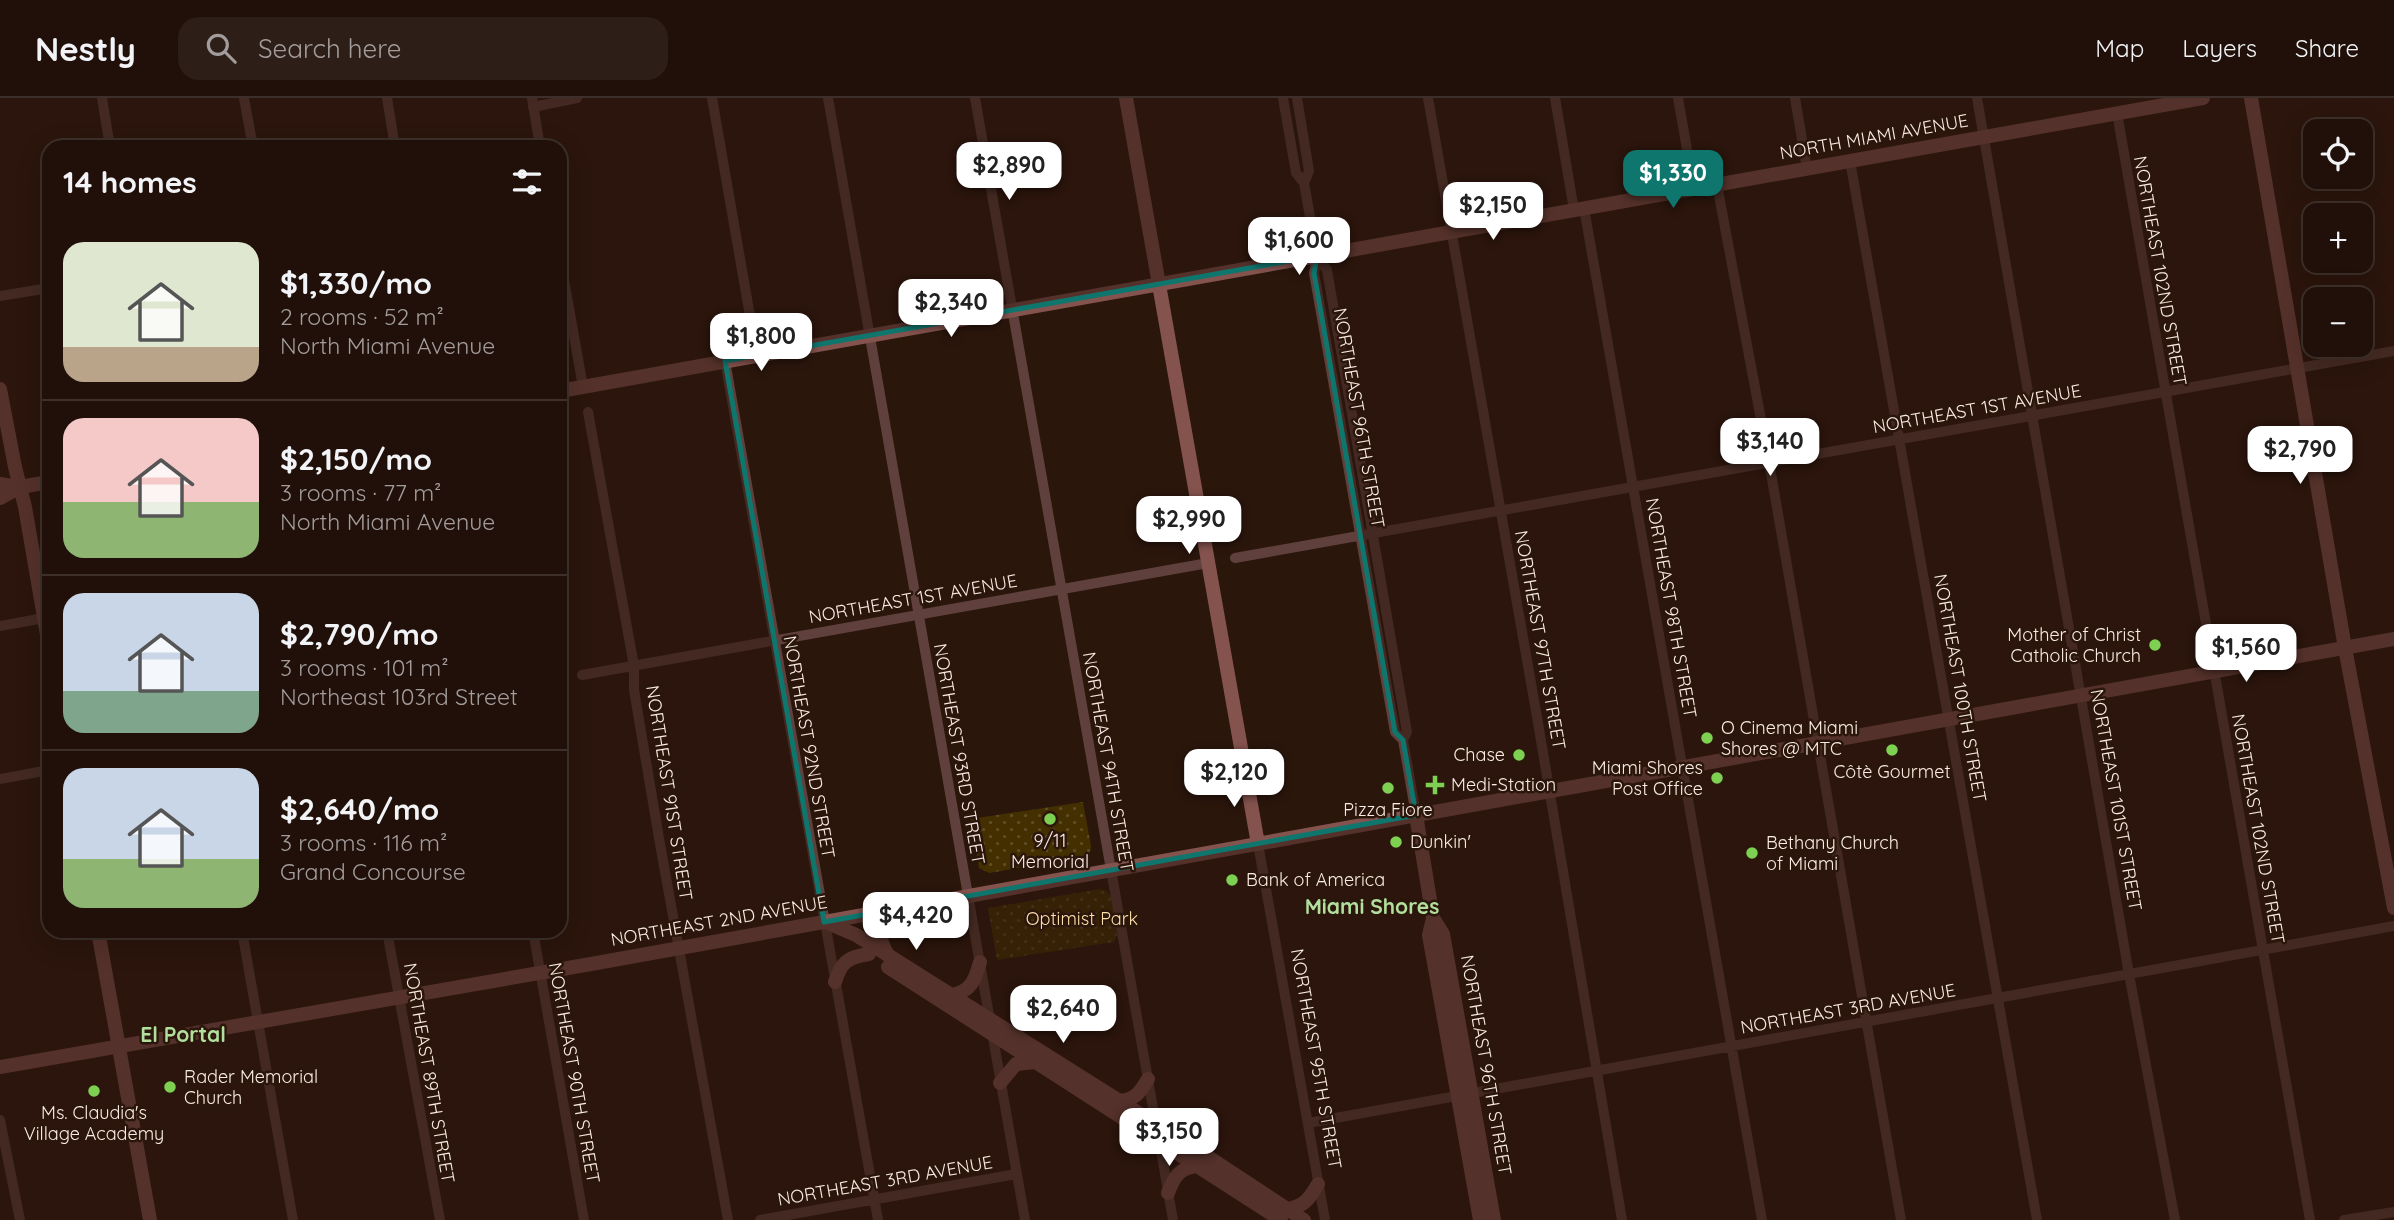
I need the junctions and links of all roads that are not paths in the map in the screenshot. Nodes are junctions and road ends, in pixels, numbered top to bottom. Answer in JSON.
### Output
{"nodes":[{"id":1,"x":102,"y":98,"type":"edge"},
{"id":2,"x":244,"y":98,"type":"edge"},
{"id":3,"x":387,"y":98,"type":"edge"},
{"id":4,"x":577,"y":98,"type":"edge"},
{"id":5,"x":712,"y":98,"type":"edge"},
{"id":6,"x":828,"y":98,"type":"edge"},
{"id":7,"x":975,"y":98,"type":"edge"},
{"id":8,"x":1126,"y":98,"type":"edge"},
{"id":9,"x":1283,"y":98,"type":"edge"},
{"id":10,"x":1297,"y":98,"type":"edge"},
{"id":11,"x":1428,"y":98,"type":"edge"},
{"id":12,"x":1555,"y":98,"type":"edge"},
{"id":13,"x":1678,"y":98,"type":"edge"},
{"id":14,"x":1796,"y":98,"type":"edge"},
{"id":15,"x":1977,"y":98,"type":"edge"},
{"id":16,"x":2203,"y":98,"type":"edge"},
{"id":17,"x":2251,"y":98,"type":"edge"},
{"id":18,"x":532,"y":102,"type":"edge"},
{"id":19,"x":2117,"y":113,"type":"junction"},
{"id":20,"x":1984,"y":137,"type":"junction"},
{"id":21,"x":109,"y":140,"type":"edge"},
{"id":22,"x":252,"y":140,"type":"edge"},
{"id":23,"x":394,"y":140,"type":"edge"},
{"id":24,"x":539,"y":140,"type":"edge"},
{"id":25,"x":1850,"y":161,"type":"junction"},
{"id":26,"x":1807,"y":169,"type":"junction"},
{"id":27,"x":1304,"y":183,"type":"junction"},
{"id":28,"x":1717,"y":184,"type":"junction"},
{"id":29,"x":1694,"y":189,"type":"junction"},
{"id":30,"x":1579,"y":209,"type":"junction"},
{"id":31,"x":1451,"y":232,"type":"junction"},
{"id":32,"x":1317,"y":256,"type":"junction"},
{"id":33,"x":1159,"y":284,"type":"junction"},
{"id":34,"x":42,"y":289,"type":"edge"},
{"id":35,"x":0,"y":296,"type":"edge"},
{"id":36,"x":567,"y":297,"type":"edge"},
{"id":37,"x":1013,"y":310,"type":"junction"},
{"id":38,"x":869,"y":336,"type":"junction"},
{"id":39,"x":2394,"y":351,"type":"edge"},
{"id":40,"x":757,"y":356,"type":"junction"},
{"id":41,"x":725,"y":361,"type":"junction"},
{"id":42,"x":2298,"y":368,"type":"junction"},
{"id":43,"x":583,"y":387,"type":"junction"},
{"id":44,"x":0,"y":388,"type":"edge"},
{"id":45,"x":567,"y":390,"type":"edge"},
{"id":46,"x":2165,"y":393,"type":"junction"},
{"id":47,"x":588,"y":412,"type":"dead end"},
{"id":48,"x":2032,"y":417,"type":"junction"},
{"id":49,"x":1900,"y":439,"type":"junction"},
{"id":50,"x":1769,"y":462,"type":"junction"},
{"id":51,"x":42,"y":483,"type":"edge"},
{"id":52,"x":0,"y":484,"type":"edge"},
{"id":53,"x":1633,"y":486,"type":"junction"},
{"id":54,"x":20,"y":487,"type":"junction"},
{"id":55,"x":0,"y":498,"type":"edge"},
{"id":56,"x":1501,"y":512,"type":"junction"},
{"id":57,"x":1373,"y":534,"type":"junction"},
{"id":58,"x":1360,"y":536,"type":"junction"},
{"id":59,"x":1235,"y":558,"type":"dead end"},
{"id":60,"x":1208,"y":563,"type":"junction"},
{"id":61,"x":1062,"y":588,"type":"junction"},
{"id":62,"x":42,"y":607,"type":"edge"},
{"id":63,"x":919,"y":613,"type":"junction"},
{"id":64,"x":42,"y":618,"type":"edge"},
{"id":65,"x":0,"y":626,"type":"edge"},
{"id":66,"x":2394,"y":639,"type":"edge"},
{"id":67,"x":775,"y":641,"type":"junction"},
{"id":68,"x":2345,"y":648,"type":"junction"},
{"id":69,"x":634,"y":666,"type":"junction"},
{"id":70,"x":2214,"y":672,"type":"junction"},
{"id":71,"x":582,"y":675,"type":"dead end"},
{"id":72,"x":2082,"y":696,"type":"junction"},
{"id":73,"x":1950,"y":720,"type":"junction"},
{"id":74,"x":1403,"y":740,"type":"junction"},
{"id":75,"x":1817,"y":744,"type":"junction"},
{"id":76,"x":1683,"y":768,"type":"junction"},
{"id":77,"x":42,"y":771,"type":"edge"},
{"id":78,"x":0,"y":779,"type":"edge"},
{"id":79,"x":1550,"y":792,"type":"junction"},
{"id":80,"x":1416,"y":816,"type":"junction"},
{"id":81,"x":1258,"y":844,"type":"junction"},
{"id":82,"x":1111,"y":870,"type":"junction"},
{"id":83,"x":968,"y":896,"type":"junction"},
{"id":84,"x":2394,"y":908,"type":"edge"},
{"id":85,"x":893,"y":909,"type":"junction"},
{"id":86,"x":824,"y":922,"type":"junction"},
{"id":87,"x":2394,"y":926,"type":"edge"},
{"id":88,"x":99,"y":938,"type":"edge"},
{"id":89,"x":243,"y":938,"type":"edge"},
{"id":90,"x":388,"y":938,"type":"edge"},
{"id":91,"x":534,"y":938,"type":"edge"},
{"id":92,"x":679,"y":948,"type":"junction"},
{"id":93,"x":2264,"y":949,"type":"junction"},
{"id":94,"x":869,"y":954,"type":"junction"},
{"id":95,"x":890,"y":956,"type":"junction"},
{"id":96,"x":980,"y":962,"type":"junction"},
{"id":97,"x":540,"y":973,"type":"junction"},
{"id":98,"x":2129,"y":974,"type":"junction"},
{"id":99,"x":835,"y":982,"type":"junction"},
{"id":100,"x":951,"y":995,"type":"junction"},
{"id":101,"x":399,"y":998,"type":"junction"},
{"id":102,"x":1997,"y":998,"type":"junction"},
{"id":103,"x":1868,"y":1021,"type":"junction"},
{"id":104,"x":258,"y":1023,"type":"junction"},
{"id":105,"x":991,"y":1027,"type":"junction"},
{"id":106,"x":1730,"y":1046,"type":"junction"},
{"id":107,"x":118,"y":1047,"type":"junction"},
{"id":108,"x":1035,"y":1062,"type":"junction"},
{"id":109,"x":0,"y":1067,"type":"edge"},
{"id":110,"x":1596,"y":1071,"type":"junction"},
{"id":111,"x":1148,"y":1079,"type":"junction"},
{"id":112,"x":1000,"y":1083,"type":"junction"},
{"id":113,"x":1465,"y":1095,"type":"junction"},
{"id":114,"x":1116,"y":1101,"type":"junction"},
{"id":115,"x":0,"y":1121,"type":"edge"},
{"id":116,"x":1308,"y":1123,"type":"junction"},
{"id":117,"x":1156,"y":1125,"type":"junction"},
{"id":118,"x":1159,"y":1141,"type":"junction"},
{"id":119,"x":1197,"y":1166,"type":"junction"},
{"id":120,"x":1016,"y":1174,"type":"junction"},
{"id":121,"x":1318,"y":1184,"type":"junction"},
{"id":122,"x":1168,"y":1193,"type":"junction"},
{"id":123,"x":874,"y":1200,"type":"junction"},
{"id":124,"x":2394,"y":1212,"type":"edge"},
{"id":125,"x":1284,"y":1214,"type":"edge"},
{"id":126,"x":18,"y":1217,"type":"edge"},
{"id":127,"x":150,"y":1220,"type":"edge"},
{"id":128,"x":293,"y":1220,"type":"edge"},
{"id":129,"x":440,"y":1220,"type":"edge"},
{"id":130,"x":584,"y":1220,"type":"edge"},
{"id":131,"x":728,"y":1220,"type":"edge"},
{"id":132,"x":760,"y":1220,"type":"edge"},
{"id":133,"x":878,"y":1220,"type":"edge"},
{"id":134,"x":1025,"y":1220,"type":"edge"},
{"id":135,"x":1173,"y":1220,"type":"edge"},
{"id":136,"x":1304,"y":1220,"type":"edge"},
{"id":137,"x":1325,"y":1220,"type":"edge"},
{"id":138,"x":1480,"y":1220,"type":"edge"},
{"id":139,"x":1493,"y":1220,"type":"edge"},
{"id":140,"x":1622,"y":1220,"type":"edge"},
{"id":141,"x":1762,"y":1220,"type":"edge"},
{"id":142,"x":1901,"y":1220,"type":"edge"},
{"id":143,"x":2037,"y":1220,"type":"edge"},
{"id":144,"x":2175,"y":1220,"type":"edge"},
{"id":145,"x":2311,"y":1220,"type":"edge"},
{"id":146,"x":2344,"y":1220,"type":"edge"}],
"edges":[{"from":1,"to":21,"type":"street"},
{"from":2,"to":22,"type":"street"},
{"from":3,"to":23,"type":"street"},
{"from":4,"to":18,"type":"street"},
{"from":5,"to":40,"type":"street"},
{"from":6,"to":38,"type":"street","name":"NORTHEAST 93RD STREET"},
{"from":7,"to":37,"type":"street","name":"NORTHEAST 94TH STREET"},
{"from":8,"to":33,"type":"main road","name":"NORTHEAST 95TH STREET"},
{"from":9,"to":27,"type":"street"},
{"from":10,"to":27,"type":"street"},
{"from":11,"to":31,"type":"street","name":"NORTHEAST 97TH STREET"},
{"from":12,"to":30,"type":"street","name":"NORTHEAST 98TH STREET"},
{"from":13,"to":29,"type":"street"},
{"from":14,"to":26,"type":"street"},
{"from":15,"to":20,"type":"street","name":"NORTHEAST 101ST STREET"},
{"from":16,"to":19,"type":"main road","name":"NORTH MIAMI AVENUE"},
{"from":17,"to":42,"type":"main road"},
{"from":18,"to":24,"type":"street"},
{"from":19,"to":20,"type":"main road","name":"NORTH MIAMI AVENUE"},
{"from":19,"to":46,"type":"street","name":"NORTHEAST 102ND STREET"},
{"from":20,"to":25,"type":"main road","name":"NORTH MIAMI AVENUE"},
{"from":20,"to":48,"type":"street","name":"NORTHEAST 101ST STREET"},
{"from":25,"to":26,"type":"main road","name":"NORTH MIAMI AVENUE"},
{"from":25,"to":49,"type":"street","name":"NORTHEAST 100TH STREET"},
{"from":26,"to":28,"type":"main road","name":"NORTH MIAMI AVENUE"},
{"from":27,"to":32,"type":"street"},
{"from":28,"to":29,"type":"main road","name":"NORTH MIAMI AVENUE"},
{"from":28,"to":50,"type":"street"},
{"from":29,"to":30,"type":"main road","name":"NORTH MIAMI AVENUE"},
{"from":30,"to":31,"type":"main road","name":"NORTH MIAMI AVENUE"},
{"from":30,"to":53,"type":"street","name":"NORTHEAST 98TH STREET"},
{"from":31,"to":32,"type":"main road","name":"NORTH MIAMI AVENUE"},
{"from":31,"to":56,"type":"street","name":"NORTHEAST 97TH STREET"},
{"from":32,"to":33,"type":"main road","name":"NORTH MIAMI AVENUE"},
{"from":32,"to":57,"type":"street","name":"NORTHEAST 96TH STREET"},
{"from":32,"to":58,"type":"street","name":"NORTHEAST 96TH STREET"},
{"from":33,"to":37,"type":"main road","name":"NORTH MIAMI AVENUE"},
{"from":33,"to":60,"type":"main road","name":"NORTHEAST 95TH STREET"},
{"from":34,"to":35,"type":"street"},
{"from":36,"to":43,"type":"street"},
{"from":37,"to":38,"type":"main road","name":"NORTH MIAMI AVENUE"},
{"from":37,"to":61,"type":"street","name":"NORTHEAST 94TH STREET"},
{"from":38,"to":40,"type":"main road","name":"NORTH MIAMI AVENUE"},
{"from":38,"to":63,"type":"street","name":"NORTHEAST 93RD STREET"},
{"from":39,"to":42,"type":"street","name":"NORTHEAST 1ST AVENUE"},
{"from":40,"to":41,"type":"main road","name":"NORTH MIAMI AVENUE"},
{"from":41,"to":43,"type":"main road","name":"NORTH MIAMI AVENUE"},
{"from":41,"to":67,"type":"street","name":"NORTHEAST 92ND STREET"},
{"from":42,"to":46,"type":"street","name":"NORTHEAST 1ST AVENUE"},
{"from":42,"to":68,"type":"main road"},
{"from":43,"to":45,"type":"main road","name":"NORTH MIAMI AVENUE"},
{"from":44,"to":54,"type":"main road"},
{"from":46,"to":48,"type":"street","name":"NORTHEAST 1ST AVENUE"},
{"from":46,"to":70,"type":"street","name":"NORTHEAST 102ND STREET"},
{"from":47,"to":69,"type":"street","name":"NORTHEAST 91ST STREET"},
{"from":48,"to":49,"type":"street","name":"NORTHEAST 1ST AVENUE"},
{"from":48,"to":72,"type":"street","name":"NORTHEAST 101ST STREET"},
{"from":49,"to":50,"type":"street","name":"NORTHEAST 1ST AVENUE"},
{"from":49,"to":73,"type":"street","name":"NORTHEAST 100TH STREET"},
{"from":50,"to":53,"type":"street","name":"NORTHEAST 1ST AVENUE"},
{"from":50,"to":75,"type":"street"},
{"from":51,"to":54,"type":"main road"},
{"from":52,"to":54,"type":"main road"},
{"from":53,"to":56,"type":"street","name":"NORTHEAST 1ST AVENUE"},
{"from":53,"to":76,"type":"street","name":"NORTHEAST 98TH STREET"},
{"from":54,"to":55,"type":"main road"},
{"from":54,"to":62,"type":"main road"},
{"from":56,"to":57,"type":"street","name":"NORTHEAST 1ST AVENUE"},
{"from":56,"to":79,"type":"street","name":"NORTHEAST 97TH STREET"},
{"from":57,"to":58,"type":"street","name":"NORTHEAST 1ST AVENUE"},
{"from":57,"to":74,"type":"street","name":"NORTHEAST 96TH STREET"},
{"from":58,"to":59,"type":"street","name":"NORTHEAST 1ST AVENUE"},
{"from":58,"to":74,"type":"street","name":"NORTHEAST 96TH STREET"},
{"from":60,"to":61,"type":"street","name":"NORTHEAST 1ST AVENUE"},
{"from":60,"to":81,"type":"main road","name":"NORTHEAST 95TH STREET"},
{"from":61,"to":63,"type":"street","name":"NORTHEAST 1ST AVENUE"},
{"from":61,"to":82,"type":"street","name":"NORTHEAST 94TH STREET"},
{"from":63,"to":67,"type":"street","name":"NORTHEAST 1ST AVENUE"},
{"from":63,"to":83,"type":"street","name":"NORTHEAST 93RD STREET"},
{"from":64,"to":65,"type":"street"},
{"from":66,"to":68,"type":"main road","name":"NORTHEAST 2ND AVENUE"},
{"from":67,"to":69,"type":"street","name":"NORTHEAST 1ST AVENUE"},
{"from":67,"to":86,"type":"street","name":"NORTHEAST 92ND STREET"},
{"from":68,"to":70,"type":"main road","name":"NORTHEAST 2ND AVENUE"},
{"from":68,"to":84,"type":"main road"},
{"from":69,"to":71,"type":"street","name":"NORTHEAST 1ST AVENUE"},
{"from":69,"to":92,"type":"street","name":"NORTHEAST 91ST STREET"},
{"from":70,"to":72,"type":"main road","name":"NORTHEAST 2ND AVENUE"},
{"from":70,"to":93,"type":"street","name":"NORTHEAST 102ND STREET"},
{"from":72,"to":73,"type":"main road","name":"NORTHEAST 2ND AVENUE"},
{"from":72,"to":98,"type":"street","name":"NORTHEAST 101ST STREET"},
{"from":73,"to":75,"type":"main road","name":"NORTHEAST 2ND AVENUE"},
{"from":73,"to":102,"type":"street","name":"NORTHEAST 100TH STREET"},
{"from":74,"to":80,"type":"street","name":"NORTHEAST 96TH STREET"},
{"from":75,"to":76,"type":"main road","name":"NORTHEAST 2ND AVENUE"},
{"from":75,"to":103,"type":"street"},
{"from":76,"to":79,"type":"main road","name":"NORTHEAST 2ND AVENUE"},
{"from":76,"to":106,"type":"street","name":"NORTHEAST 98TH STREET"},
{"from":77,"to":78,"type":"street"},
{"from":79,"to":80,"type":"main road","name":"NORTHEAST 2ND AVENUE"},
{"from":79,"to":110,"type":"street","name":"NORTHEAST 97TH STREET"},
{"from":80,"to":81,"type":"main road","name":"NORTHEAST 2ND AVENUE"},
{"from":80,"to":113,"type":"main road","name":"NORTHEAST 96TH STREET"},
{"from":81,"to":82,"type":"main road","name":"NORTHEAST 2ND AVENUE"},
{"from":81,"to":116,"type":"street","name":"NORTHEAST 95TH STREET"},
{"from":82,"to":83,"type":"main road","name":"NORTHEAST 2ND AVENUE"},
{"from":82,"to":111,"type":"street","name":"NORTHEAST 94TH STREET"},
{"from":83,"to":85,"type":"main road","name":"NORTHEAST 2ND AVENUE"},
{"from":83,"to":96,"type":"street","name":"NORTHEAST 93RD STREET"},
{"from":85,"to":86,"type":"main road","name":"NORTHEAST 2ND AVENUE"},
{"from":85,"to":95,"type":"main road"},
{"from":86,"to":92,"type":"main road","name":"NORTHEAST 2ND AVENUE"},
{"from":86,"to":94,"type":"main road"},
{"from":86,"to":95,"type":"main road"},
{"from":86,"to":99,"type":"street","name":"NORTHEAST 92ND STREET"},
{"from":87,"to":93,"type":"street","name":"NORTHEAST 3RD AVENUE"},
{"from":88,"to":107,"type":"main road"},
{"from":89,"to":104,"type":"street"},
{"from":90,"to":101,"type":"street","name":"NORTHEAST 89TH STREET"},
{"from":91,"to":97,"type":"street","name":"NORTHEAST 90TH STREET"},
{"from":92,"to":97,"type":"main road","name":"NORTHEAST 2ND AVENUE"},
{"from":92,"to":131,"type":"street","name":"NORTHEAST 91ST STREET"},
{"from":93,"to":98,"type":"street","name":"NORTHEAST 3RD AVENUE"},
{"from":93,"to":145,"type":"street","name":"NORTHEAST 102ND STREET"},
{"from":94,"to":99,"type":"main road"},
{"from":94,"to":105,"type":"main road"},
{"from":95,"to":100,"type":"main road"},
{"from":96,"to":100,"type":"main road"},
{"from":96,"to":105,"type":"street","name":"NORTHEAST 93RD STREET"},
{"from":97,"to":101,"type":"main road","name":"NORTHEAST 2ND AVENUE"},
{"from":97,"to":130,"type":"street","name":"NORTHEAST 90TH STREET"},
{"from":98,"to":102,"type":"street","name":"NORTHEAST 3RD AVENUE"},
{"from":98,"to":144,"type":"street","name":"NORTHEAST 101ST STREET"},
{"from":99,"to":123,"type":"street","name":"NORTHEAST 92ND STREET"},
{"from":100,"to":105,"type":"main road"},
{"from":101,"to":104,"type":"main road","name":"NORTHEAST 2ND AVENUE"},
{"from":101,"to":129,"type":"street","name":"NORTHEAST 89TH STREET"},
{"from":102,"to":103,"type":"street","name":"NORTHEAST 3RD AVENUE"},
{"from":102,"to":143,"type":"street","name":"NORTHEAST 100TH STREET"},
{"from":103,"to":106,"type":"street","name":"NORTHEAST 3RD AVENUE"},
{"from":103,"to":142,"type":"street"},
{"from":104,"to":107,"type":"main road","name":"NORTHEAST 2ND AVENUE"},
{"from":104,"to":128,"type":"street"},
{"from":105,"to":108,"type":"main road"},
{"from":105,"to":112,"type":"street","name":"NORTHEAST 93RD STREET"},
{"from":105,"to":114,"type":"main road"},
{"from":106,"to":110,"type":"street","name":"NORTHEAST 3RD AVENUE"},
{"from":106,"to":141,"type":"street","name":"NORTHEAST 98TH STREET"},
{"from":107,"to":109,"type":"main road","name":"NORTHEAST 2ND AVENUE"},
{"from":107,"to":127,"type":"main road"},
{"from":108,"to":112,"type":"main road"},
{"from":108,"to":118,"type":"main road"},
{"from":110,"to":113,"type":"street","name":"NORTHEAST 3RD AVENUE"},
{"from":110,"to":140,"type":"street","name":"NORTHEAST 97TH STREET"},
{"from":111,"to":114,"type":"main road"},
{"from":111,"to":117,"type":"street","name":"NORTHEAST 94TH STREET"},
{"from":112,"to":120,"type":"street","name":"NORTHEAST 93RD STREET"},
{"from":113,"to":116,"type":"street","name":"NORTHEAST 3RD AVENUE"},
{"from":113,"to":138,"type":"main road","name":"NORTHEAST 96TH STREET"},
{"from":113,"to":139,"type":"main road","name":"NORTHEAST 96TH STREET"},
{"from":114,"to":117,"type":"main road"},
{"from":115,"to":126,"type":"street"},
{"from":116,"to":121,"type":"street","name":"NORTHEAST 95TH STREET"},
{"from":117,"to":118,"type":"street","name":"NORTHEAST 94TH STREET"},
{"from":117,"to":125,"type":"main road"},
{"from":118,"to":119,"type":"main road"},
{"from":118,"to":122,"type":"street","name":"NORTHEAST 94TH STREET"},
{"from":119,"to":122,"type":"main road"},
{"from":119,"to":125,"type":"main road"},
{"from":120,"to":123,"type":"street","name":"NORTHEAST 3RD AVENUE"},
{"from":120,"to":134,"type":"street","name":"NORTHEAST 93RD STREET"},
{"from":121,"to":125,"type":"main road"},
{"from":121,"to":137,"type":"street","name":"NORTHEAST 95TH STREET"},
{"from":122,"to":135,"type":"street","name":"NORTHEAST 94TH STREET"},
{"from":123,"to":132,"type":"street","name":"NORTHEAST 3RD AVENUE"},
{"from":123,"to":133,"type":"street","name":"NORTHEAST 92ND STREET"},
{"from":124,"to":146,"type":"street"},
{"from":125,"to":136,"type":"main road"}]}
